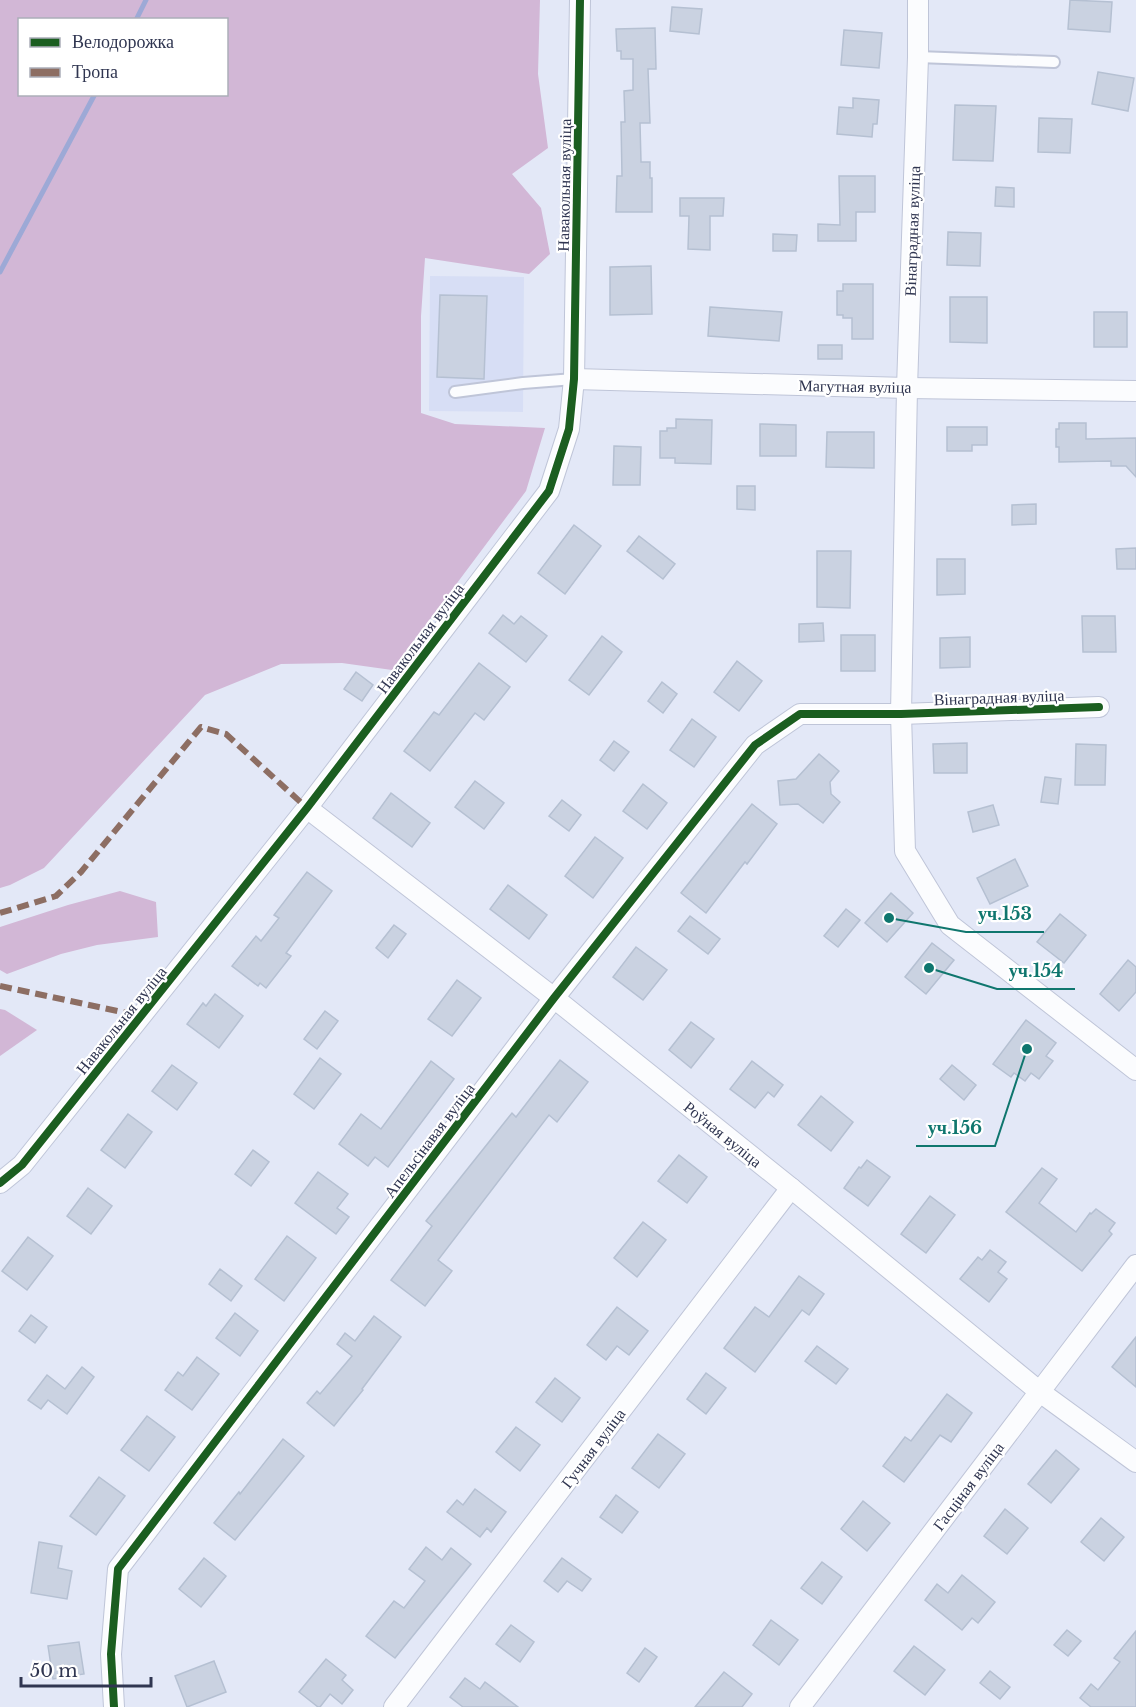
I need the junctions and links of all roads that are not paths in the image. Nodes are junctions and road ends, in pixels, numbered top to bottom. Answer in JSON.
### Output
{"nodes":[{"id":1,"x":580,"y":0,"type":"edge"},
{"id":2,"x":918,"y":0,"type":"edge"},
{"id":3,"x":918,"y":57,"type":"junction"},
{"id":4,"x":1054,"y":62,"type":"dead end"},
{"id":5,"x":574,"y":379,"type":"junction"},
{"id":6,"x":907,"y":388,"type":"junction"},
{"id":7,"x":1136,"y":391,"type":"edge"},
{"id":8,"x":455,"y":392,"type":"dead end"},
{"id":9,"x":1099,"y":707,"type":"dead end"},
{"id":10,"x":901,"y":714,"type":"junction"},
{"id":11,"x":308,"y":808,"type":"junction"},
{"id":12,"x":554,"y":998,"type":"junction"},
{"id":13,"x":1136,"y":1070,"type":"edge"},
{"id":14,"x":0,"y":1183,"type":"edge"},
{"id":15,"x":791,"y":1188,"type":"junction"},
{"id":16,"x":1136,"y":1265,"type":"edge"},
{"id":17,"x":1040,"y":1392,"type":"junction"},
{"id":18,"x":1136,"y":1462,"type":"edge"},
{"id":19,"x":114,"y":1707,"type":"edge"},
{"id":20,"x":394,"y":1707,"type":"edge"},
{"id":21,"x":800,"y":1707,"type":"edge"}],
"edges":[{"from":1,"to":5,"type":"street","name":"Навакольная вуліца"},
{"from":2,"to":3,"type":"street","name":"Вінаградная вуліца"},
{"from":3,"to":4,"type":"lane"},
{"from":3,"to":6,"type":"street","name":"Вінаградная вуліца"},
{"from":5,"to":6,"type":"street","name":"Магутная вуліца"},
{"from":5,"to":8,"type":"lane"},
{"from":5,"to":11,"type":"street","name":"Навакольная вуліца"},
{"from":6,"to":7,"type":"street","name":"Магутная вуліца"},
{"from":6,"to":10,"type":"street","name":"Вінаградная вуліца"},
{"from":9,"to":10,"type":"street","name":"Вінаградная вуліца"},
{"from":10,"to":12,"type":"street","name":"Апельсінавая вуліца"},
{"from":10,"to":13,"type":"street","name":"Вінаградная вуліца"},
{"from":11,"to":12,"type":"street","name":"Роўная вуліца"},
{"from":11,"to":14,"type":"street","name":"Навакольная вуліца"},
{"from":12,"to":15,"type":"street","name":"Роўная вуліца"},
{"from":12,"to":19,"type":"street","name":"Апельсінавая вуліца"},
{"from":15,"to":17,"type":"street","name":"Роўная вуліца"},
{"from":15,"to":20,"type":"street","name":"Гучная вуліца"},
{"from":16,"to":17,"type":"street","name":"Гасціная вуліца"},
{"from":17,"to":18,"type":"street","name":"Роўная вуліца"},
{"from":17,"to":21,"type":"street","name":"Гасціная вуліца"}]}
